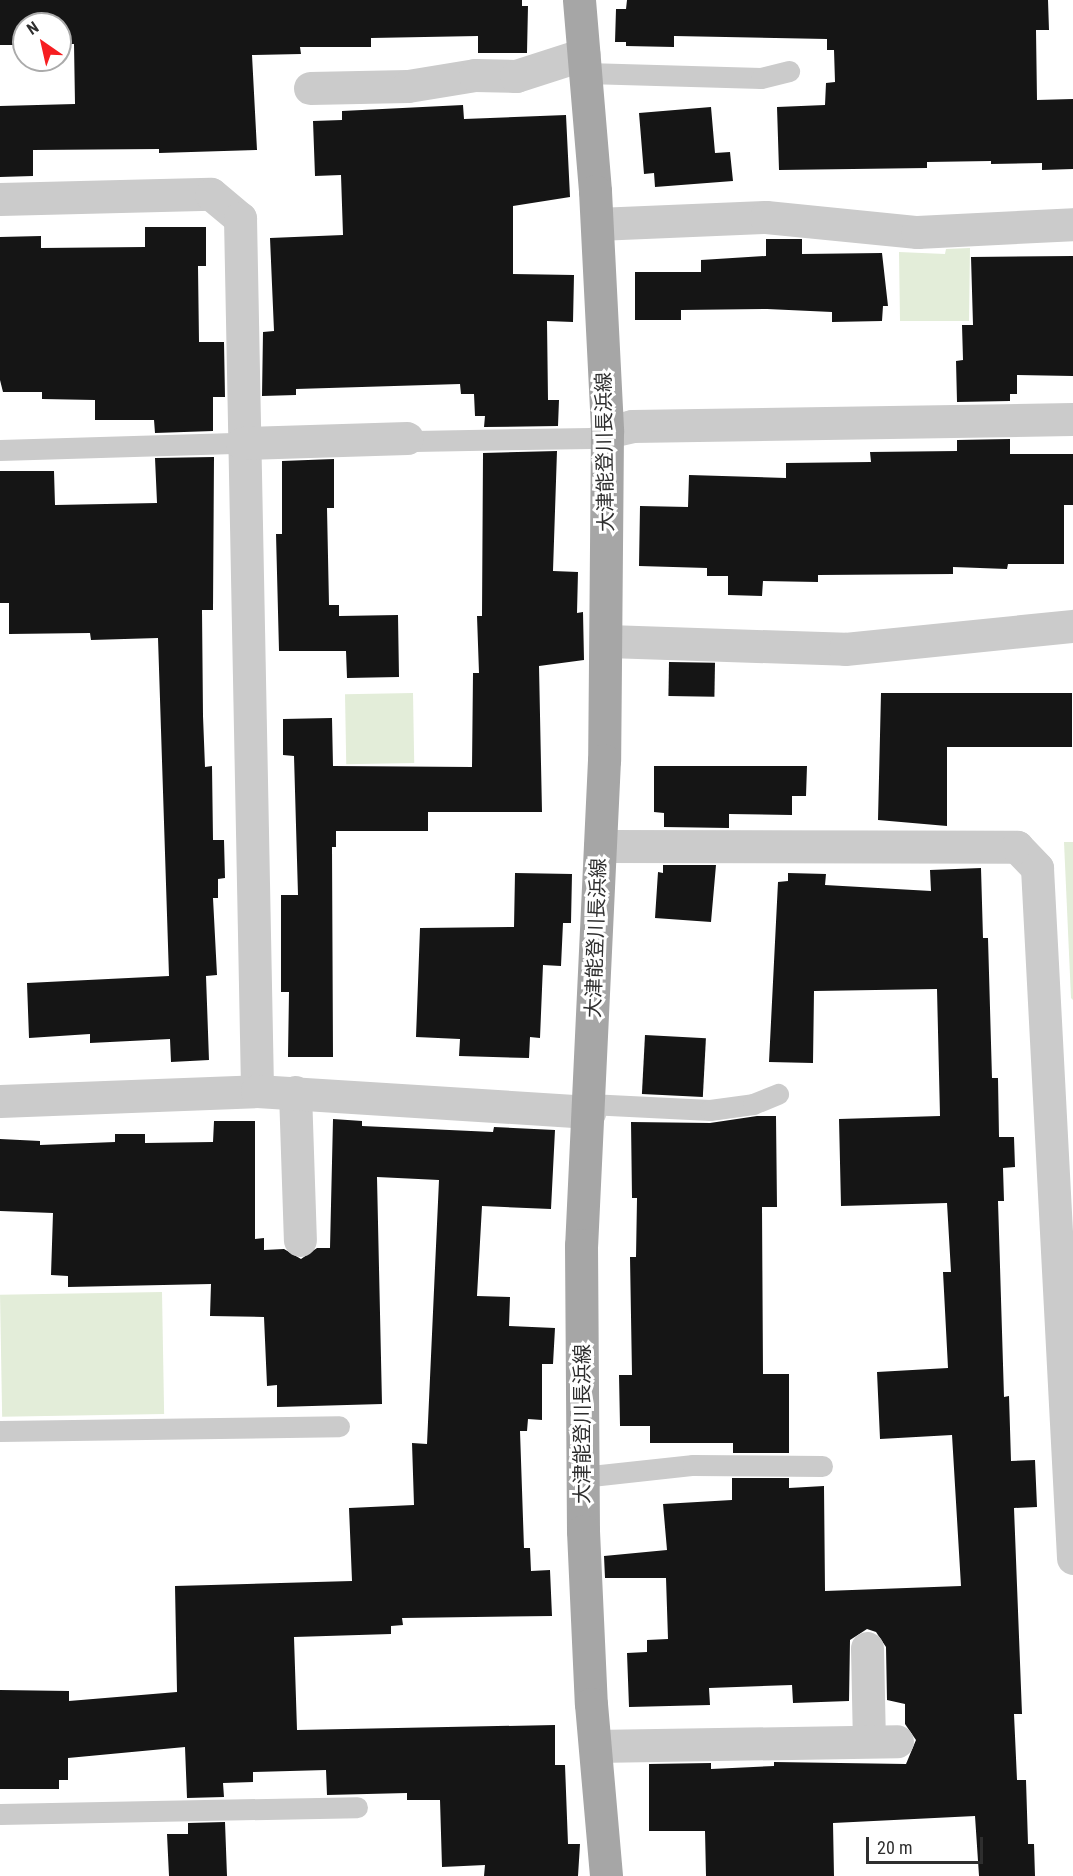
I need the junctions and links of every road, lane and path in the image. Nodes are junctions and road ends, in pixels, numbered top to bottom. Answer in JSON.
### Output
{"nodes":[{"id":1,"x":579,"y":0,"type":"edge"},
{"id":2,"x":585,"y":63,"type":"junction"},
{"id":3,"x":789,"y":71,"type":"dead end"},
{"id":4,"x":310,"y":88,"type":"dead end"},
{"id":5,"x":0,"y":199,"type":"edge"},
{"id":6,"x":597,"y":224,"type":"junction"},
{"id":7,"x":1073,"y":224,"type":"edge"},
{"id":8,"x":1073,"y":419,"type":"edge"},
{"id":9,"x":607,"y":432,"type":"junction"},
{"id":10,"x":407,"y":438,"type":"joint"},
{"id":11,"x":242,"y":442,"type":"junction"},
{"id":12,"x":0,"y":450,"type":"edge"},
{"id":13,"x":1073,"y":626,"type":"edge"},
{"id":14,"x":608,"y":641,"type":"junction"},
{"id":15,"x":600,"y":846,"type":"junction"},
{"id":16,"x":1060,"y":1044,"type":"edge"},
{"id":17,"x":256,"y":1091,"type":"junction"},
{"id":18,"x":294,"y":1092,"type":"junction"},
{"id":19,"x":778,"y":1094,"type":"dead end"},
{"id":20,"x":0,"y":1101,"type":"edge"},
{"id":21,"x":589,"y":1108,"type":"junction"},
{"id":22,"x":300,"y":1240,"type":"dead end"},
{"id":23,"x":1065,"y":1265,"type":"edge"},
{"id":24,"x":339,"y":1426,"type":"dead end"},
{"id":25,"x":0,"y":1431,"type":"edge"},
{"id":26,"x":822,"y":1466,"type":"dead end"},
{"id":27,"x":582,"y":1477,"type":"junction"},
{"id":28,"x":1071,"y":1481,"type":"edge"},
{"id":29,"x":1073,"y":1558,"type":"edge"},
{"id":30,"x":867,"y":1648,"type":"dead end"},
{"id":31,"x":595,"y":1746,"type":"junction"},
{"id":32,"x":357,"y":1808,"type":"dead end"},
{"id":33,"x":0,"y":1814,"type":"edge"},
{"id":34,"x":606,"y":1876,"type":"edge"}],
"edges":[{"from":1,"to":2,"type":"main road","name":"大津能登川長浜線"},
{"from":2,"to":3,"type":"lane"},
{"from":2,"to":4,"type":"street"},
{"from":2,"to":6,"type":"main road","name":"大津能登川長浜線"},
{"from":5,"to":11,"type":"street"},
{"from":6,"to":7,"type":"street"},
{"from":6,"to":9,"type":"main road","name":"大津能登川長浜線"},
{"from":8,"to":9,"type":"street"},
{"from":9,"to":10,"type":"lane"},
{"from":9,"to":14,"type":"main road","name":"大津能登川長浜線"},
{"from":10,"to":11,"type":"street"},
{"from":11,"to":12,"type":"lane"},
{"from":11,"to":17,"type":"street"},
{"from":13,"to":14,"type":"street"},
{"from":14,"to":15,"type":"main road","name":"大津能登川長浜線"},
{"from":15,"to":16,"type":"street"},
{"from":15,"to":21,"type":"main road","name":"大津能登川長浜線"},
{"from":16,"to":23,"type":"street"},
{"from":17,"to":18,"type":"street"},
{"from":17,"to":20,"type":"street"},
{"from":18,"to":21,"type":"street"},
{"from":18,"to":22,"type":"street"},
{"from":19,"to":21,"type":"lane"},
{"from":21,"to":27,"type":"main road","name":"大津能登川長浜線"},
{"from":23,"to":28,"type":"street"},
{"from":24,"to":25,"type":"lane"},
{"from":26,"to":27,"type":"lane"},
{"from":27,"to":31,"type":"main road","name":"大津能登川長浜線"},
{"from":28,"to":29,"type":"street"},
{"from":30,"to":31,"type":"street"},
{"from":31,"to":34,"type":"main road","name":"大津能登川長浜線"},
{"from":32,"to":33,"type":"lane"}]}
